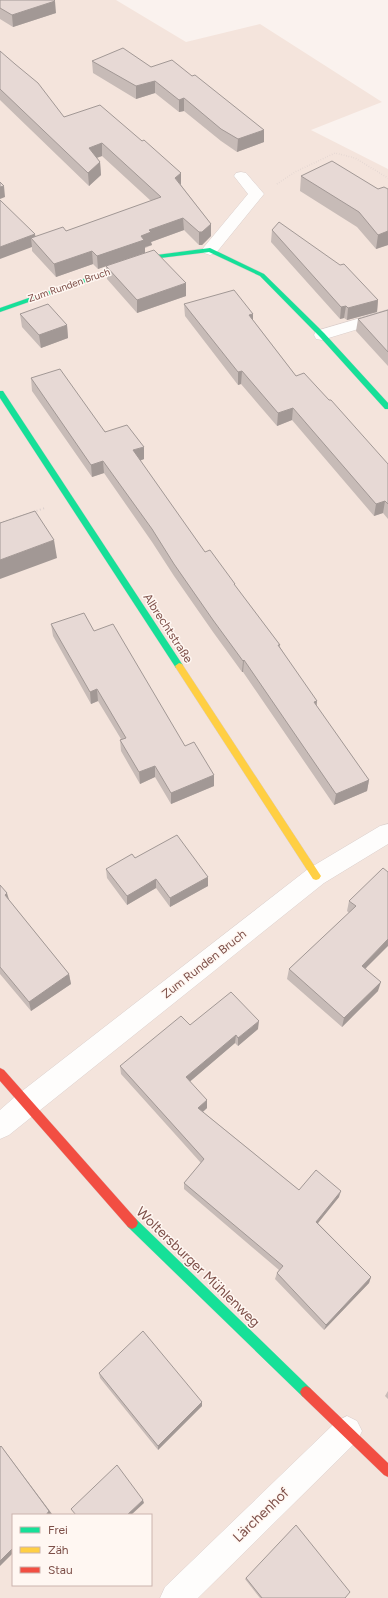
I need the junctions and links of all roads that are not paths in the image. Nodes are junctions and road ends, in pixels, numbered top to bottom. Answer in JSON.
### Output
{"nodes":[{"id":1,"x":242,"y":176,"type":"dead end"},
{"id":2,"x":210,"y":250,"type":"junction"},
{"id":3,"x":0,"y":310,"type":"edge"},
{"id":4,"x":388,"y":315,"type":"edge"},
{"id":5,"x":322,"y":335,"type":"junction"},
{"id":6,"x":0,"y":394,"type":"edge"},
{"id":7,"x":388,"y":407,"type":"edge"},
{"id":8,"x":388,"y":833,"type":"edge"},
{"id":9,"x":316,"y":876,"type":"junction"},
{"id":10,"x":0,"y":1073,"type":"edge"},
{"id":11,"x":26,"y":1104,"type":"junction"},
{"id":12,"x":0,"y":1126,"type":"edge"},
{"id":13,"x":347,"y":1431,"type":"junction"},
{"id":14,"x":388,"y":1471,"type":"edge"},
{"id":15,"x":176,"y":1598,"type":"edge"}],
"edges":[{"from":1,"to":2,"type":"street"},
{"from":2,"to":3,"type":"street","name":"Zum Runden Bruch"},
{"from":2,"to":5,"type":"street"},
{"from":4,"to":5,"type":"street"},
{"from":5,"to":7,"type":"street"},
{"from":6,"to":9,"type":"street","name":"Albrechtstraße"},
{"from":8,"to":9,"type":"street","name":"Zum Runden Bruch"},
{"from":9,"to":11,"type":"street","name":"Zum Runden Bruch"},
{"from":10,"to":11,"type":"street","name":"Woltersburger Mühlenweg"},
{"from":11,"to":12,"type":"street","name":"Zum Runden Bruch"},
{"from":11,"to":13,"type":"street","name":"Woltersburger Mühlenweg"},
{"from":13,"to":14,"type":"street","name":"Woltersburger Mühlenweg"},
{"from":13,"to":15,"type":"street","name":"Lärchenhof"}]}
